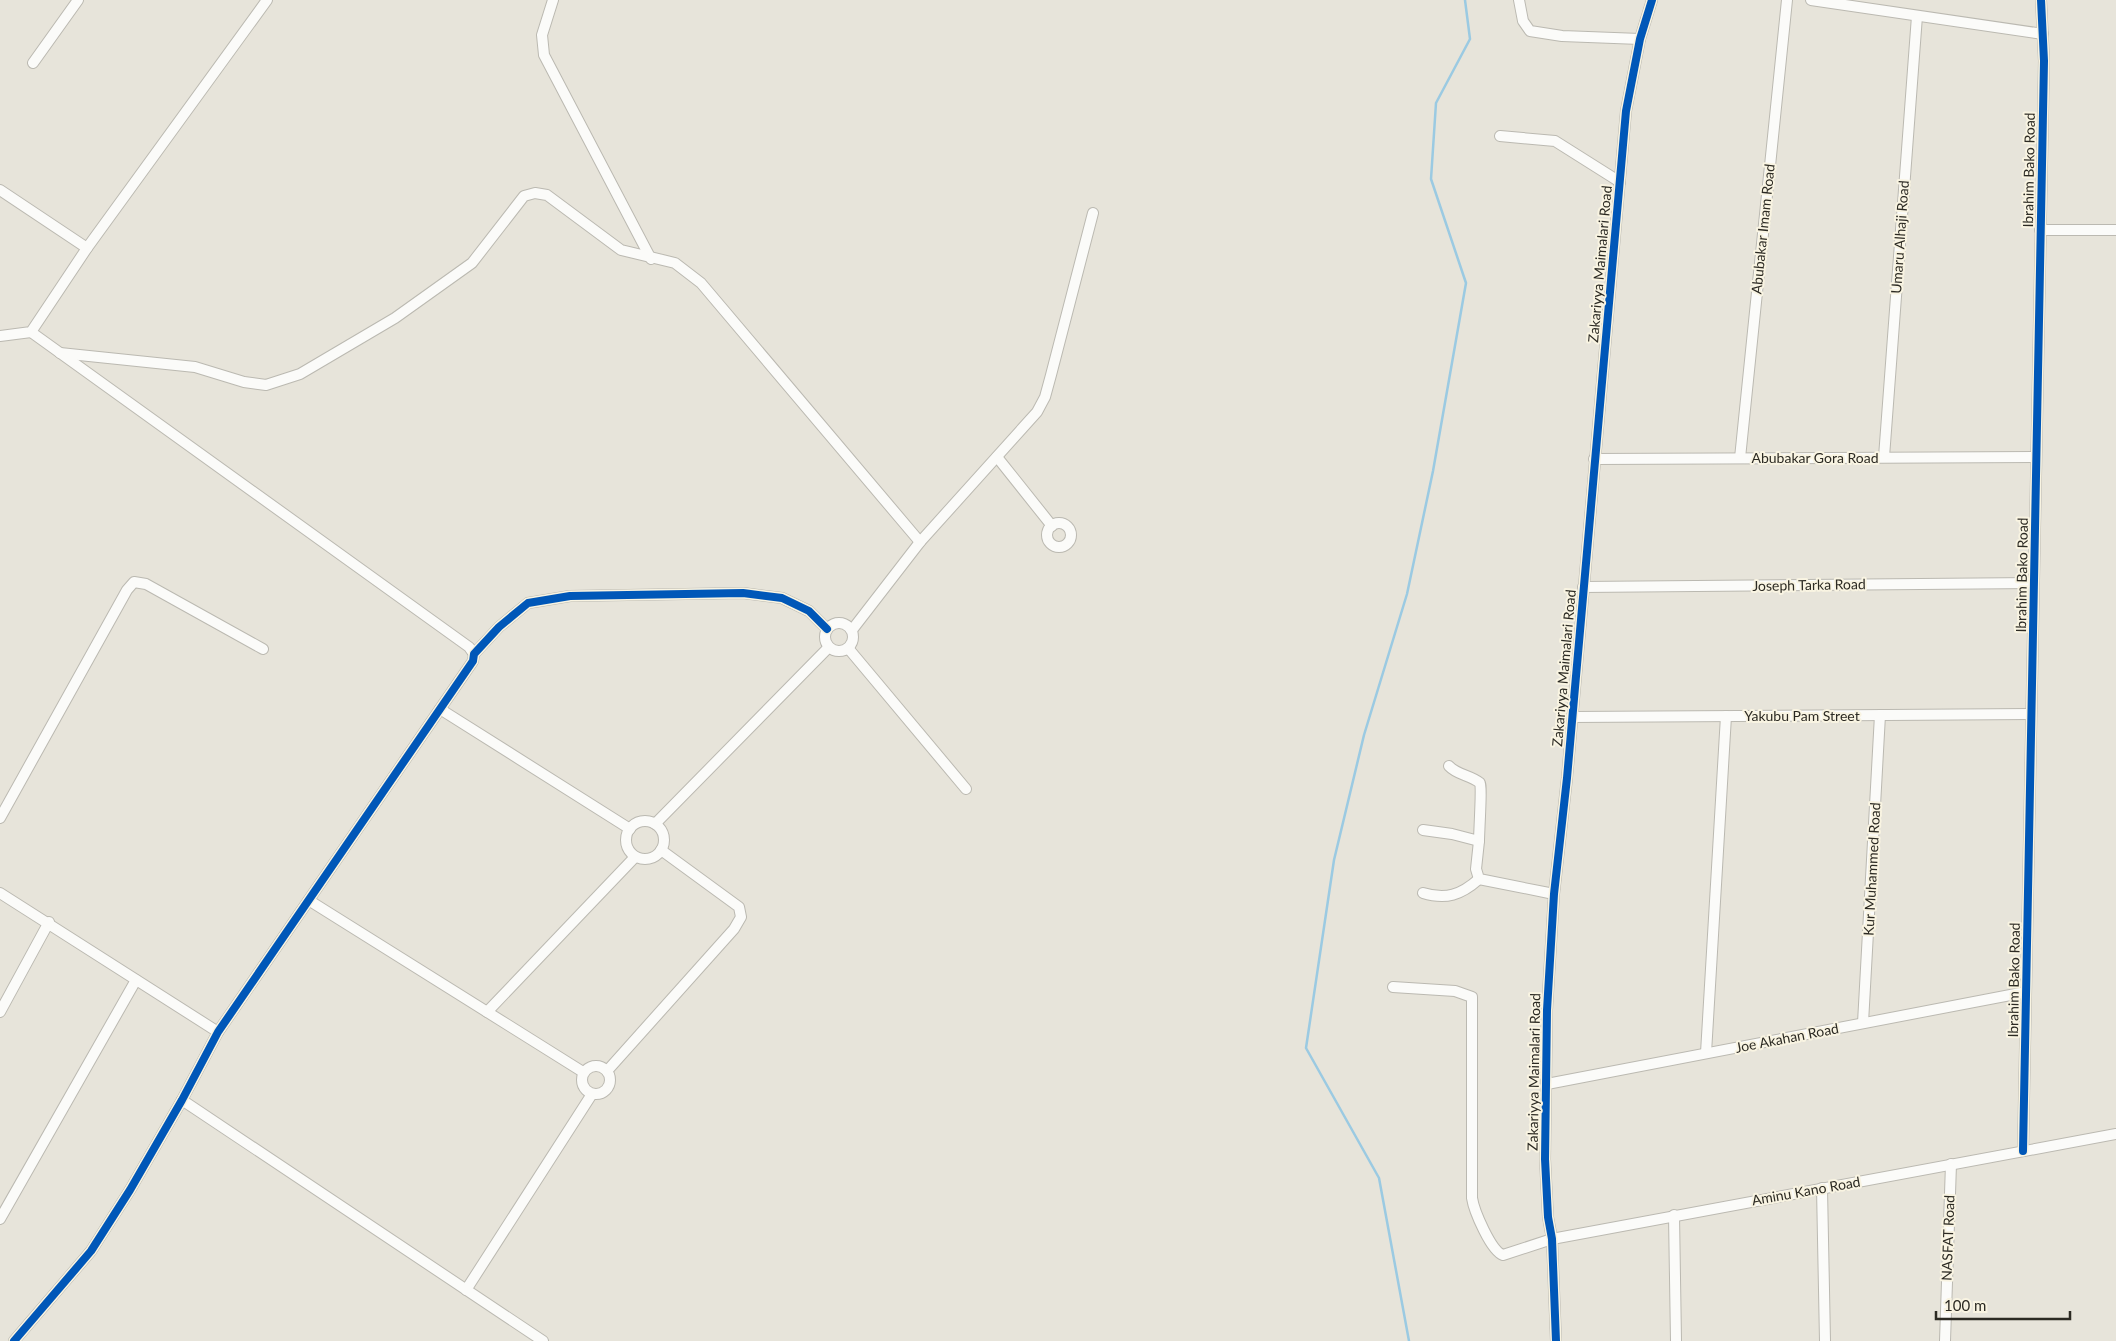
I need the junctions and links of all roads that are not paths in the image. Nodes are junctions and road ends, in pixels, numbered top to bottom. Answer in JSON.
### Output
{"nodes":[{"id":1,"x":78,"y":0,"type":"edge"},
{"id":2,"x":267,"y":0,"type":"edge"},
{"id":3,"x":553,"y":0,"type":"edge"},
{"id":4,"x":1520,"y":0,"type":"edge"},
{"id":5,"x":1652,"y":0,"type":"edge"},
{"id":6,"x":1787,"y":0,"type":"edge"},
{"id":7,"x":1810,"y":0,"type":"edge"},
{"id":8,"x":2041,"y":0,"type":"edge"},
{"id":9,"x":1917,"y":16,"type":"junction"},
{"id":10,"x":2042,"y":34,"type":"junction"},
{"id":11,"x":1640,"y":39,"type":"junction"},
{"id":12,"x":33,"y":63,"type":"dead end"},
{"id":13,"x":1500,"y":136,"type":"dead end"},
{"id":14,"x":1620,"y":182,"type":"junction"},
{"id":15,"x":0,"y":190,"type":"edge"},
{"id":16,"x":1093,"y":213,"type":"dead end"},
{"id":17,"x":2040,"y":230,"type":"junction"},
{"id":18,"x":2116,"y":230,"type":"edge"},
{"id":19,"x":86,"y":248,"type":"junction"},
{"id":20,"x":651,"y":259,"type":"junction"},
{"id":21,"x":31,"y":332,"type":"junction"},
{"id":22,"x":0,"y":336,"type":"edge"},
{"id":23,"x":60,"y":353,"type":"junction"},
{"id":24,"x":997,"y":457,"type":"junction"},
{"id":25,"x":2036,"y":457,"type":"junction"},
{"id":26,"x":1740,"y":458,"type":"junction"},
{"id":27,"x":1884,"y":458,"type":"junction"},
{"id":28,"x":1594,"y":459,"type":"junction"},
{"id":29,"x":1052,"y":526,"type":"dead end"},
{"id":30,"x":920,"y":542,"type":"junction"},
{"id":31,"x":2034,"y":583,"type":"junction"},
{"id":32,"x":1583,"y":587,"type":"junction"},
{"id":33,"x":827,"y":629,"type":"junction"},
{"id":34,"x":852,"y":630,"type":"junction"},
{"id":35,"x":829,"y":647,"type":"junction"},
{"id":36,"x":848,"y":648,"type":"junction"},
{"id":37,"x":262,"y":649,"type":"dead end"},
{"id":38,"x":474,"y":654,"type":"junction"},
{"id":39,"x":440,"y":709,"type":"junction"},
{"id":40,"x":2032,"y":714,"type":"junction"},
{"id":41,"x":1880,"y":715,"type":"junction"},
{"id":42,"x":1726,"y":716,"type":"junction"},
{"id":43,"x":1572,"y":717,"type":"junction"},
{"id":44,"x":1449,"y":766,"type":"dead end"},
{"id":45,"x":966,"y":789,"type":"dead end"},
{"id":46,"x":0,"y":818,"type":"edge"},
{"id":47,"x":655,"y":824,"type":"junction"},
{"id":48,"x":630,"y":829,"type":"junction"},
{"id":49,"x":1423,"y":830,"type":"dead end"},
{"id":50,"x":1479,"y":842,"type":"junction"},
{"id":51,"x":661,"y":850,"type":"junction"},
{"id":52,"x":636,"y":857,"type":"junction"},
{"id":53,"x":1478,"y":879,"type":"junction"},
{"id":54,"x":0,"y":893,"type":"edge"},
{"id":55,"x":1423,"y":893,"type":"dead end"},
{"id":56,"x":1554,"y":894,"type":"junction"},
{"id":57,"x":310,"y":901,"type":"junction"},
{"id":58,"x":49,"y":922,"type":"junction"},
{"id":59,"x":136,"y":980,"type":"junction"},
{"id":60,"x":1393,"y":987,"type":"dead end"},
{"id":61,"x":2026,"y":992,"type":"junction"},
{"id":62,"x":0,"y":1012,"type":"edge"},
{"id":63,"x":487,"y":1012,"type":"junction"},
{"id":64,"x":1863,"y":1023,"type":"junction"},
{"id":65,"x":218,"y":1032,"type":"junction"},
{"id":66,"x":1706,"y":1053,"type":"junction"},
{"id":67,"x":607,"y":1071,"type":"junction"},
{"id":68,"x":583,"y":1072,"type":"junction"},
{"id":69,"x":1547,"y":1084,"type":"junction"},
{"id":70,"x":592,"y":1094,"type":"junction"},
{"id":71,"x":182,"y":1100,"type":"junction"},
{"id":72,"x":2116,"y":1134,"type":"edge"},
{"id":73,"x":2023,"y":1151,"type":"junction"},
{"id":74,"x":1950,"y":1164,"type":"junction"},
{"id":75,"x":1822,"y":1188,"type":"junction"},
{"id":76,"x":1674,"y":1214,"type":"junction"},
{"id":77,"x":0,"y":1219,"type":"edge"},
{"id":78,"x":1552,"y":1239,"type":"junction"},
{"id":79,"x":466,"y":1290,"type":"junction"},
{"id":80,"x":14,"y":1341,"type":"edge"},
{"id":81,"x":543,"y":1341,"type":"edge"},
{"id":82,"x":1556,"y":1341,"type":"edge"},
{"id":83,"x":1676,"y":1341,"type":"edge"},
{"id":84,"x":1826,"y":1341,"type":"edge"},
{"id":85,"x":1946,"y":1341,"type":"edge"}],
"edges":[{"from":1,"to":12,"type":"street"},
{"from":2,"to":19,"type":"street"},
{"from":3,"to":20,"type":"street"},
{"from":4,"to":11,"type":"street"},
{"from":5,"to":11,"type":"street","name":"Zakariyya Maimalari Road"},
{"from":6,"to":26,"type":"street","name":"Abubakar Imam Road"},
{"from":7,"to":9,"type":"street"},
{"from":8,"to":10,"type":"street","name":"Ibrahim Bako Road"},
{"from":9,"to":10,"type":"street"},
{"from":9,"to":27,"type":"street","name":"Umaru Alhaji Road"},
{"from":10,"to":17,"type":"street","name":"Ibrahim Bako Road"},
{"from":11,"to":14,"type":"street","name":"Zakariyya Maimalari Road"},
{"from":13,"to":14,"type":"street"},
{"from":14,"to":28,"type":"street","name":"Zakariyya Maimalari Road"},
{"from":15,"to":19,"type":"street"},
{"from":16,"to":24,"type":"street"},
{"from":17,"to":18,"type":"street"},
{"from":17,"to":25,"type":"street","name":"Ibrahim Bako Road"},
{"from":19,"to":21,"type":"street"},
{"from":20,"to":23,"type":"street"},
{"from":20,"to":30,"type":"street"},
{"from":21,"to":22,"type":"street"},
{"from":21,"to":23,"type":"street"},
{"from":23,"to":38,"type":"street"},
{"from":24,"to":29,"type":"street"},
{"from":24,"to":30,"type":"street"},
{"from":25,"to":27,"type":"street","name":"Abubakar Gora Road"},
{"from":25,"to":31,"type":"street","name":"Ibrahim Bako Road"},
{"from":26,"to":27,"type":"street","name":"Abubakar Gora Road"},
{"from":26,"to":28,"type":"street","name":"Abubakar Gora Road"},
{"from":28,"to":32,"type":"street","name":"Zakariyya Maimalari Road"},
{"from":30,"to":34,"type":"street"},
{"from":31,"to":32,"type":"street","name":"Joseph Tarka Road"},
{"from":31,"to":40,"type":"street","name":"Ibrahim Bako Road"},
{"from":32,"to":43,"type":"street","name":"Zakariyya Maimalari Road"},
{"from":33,"to":34,"type":"street"},
{"from":33,"to":35,"type":"street"},
{"from":33,"to":38,"type":"street"},
{"from":34,"to":36,"type":"street"},
{"from":35,"to":36,"type":"street"},
{"from":35,"to":47,"type":"street"},
{"from":36,"to":45,"type":"street"},
{"from":37,"to":46,"type":"street"},
{"from":38,"to":39,"type":"street"},
{"from":39,"to":48,"type":"street"},
{"from":39,"to":57,"type":"street"},
{"from":40,"to":41,"type":"street","name":"Yakubu Pam Street"},
{"from":40,"to":61,"type":"street","name":"Ibrahim Bako Road"},
{"from":41,"to":42,"type":"street","name":"Yakubu Pam Street"},
{"from":41,"to":64,"type":"street","name":"Kur Muhammed Road"},
{"from":42,"to":43,"type":"street","name":"Yakubu Pam Street"},
{"from":42,"to":66,"type":"street"},
{"from":43,"to":56,"type":"street","name":"Zakariyya Maimalari Road"},
{"from":44,"to":50,"type":"street"},
{"from":47,"to":48,"type":"street"},
{"from":47,"to":51,"type":"street"},
{"from":48,"to":52,"type":"street"},
{"from":49,"to":50,"type":"street"},
{"from":50,"to":53,"type":"street"},
{"from":51,"to":52,"type":"street"},
{"from":51,"to":67,"type":"street"},
{"from":52,"to":63,"type":"street"},
{"from":53,"to":55,"type":"street"},
{"from":53,"to":56,"type":"street"},
{"from":54,"to":58,"type":"street"},
{"from":56,"to":69,"type":"street","name":"Zakariyya Maimalari Road"},
{"from":57,"to":63,"type":"street"},
{"from":57,"to":65,"type":"street"},
{"from":58,"to":59,"type":"street"},
{"from":58,"to":62,"type":"street"},
{"from":59,"to":65,"type":"street"},
{"from":59,"to":77,"type":"street"},
{"from":60,"to":78,"type":"street","name":"Aminu Kano Road"},
{"from":61,"to":64,"type":"street","name":"Joe Akahan Road"},
{"from":61,"to":73,"type":"street","name":"Ibrahim Bako Road"},
{"from":63,"to":68,"type":"street"},
{"from":64,"to":66,"type":"street","name":"Joe Akahan Road"},
{"from":65,"to":71,"type":"street"},
{"from":66,"to":69,"type":"street","name":"Joe Akahan Road"},
{"from":67,"to":68,"type":"street"},
{"from":67,"to":70,"type":"street"},
{"from":68,"to":70,"type":"street"},
{"from":69,"to":78,"type":"street","name":"Zakariyya Maimalari Road"},
{"from":70,"to":79,"type":"street"},
{"from":71,"to":79,"type":"street"},
{"from":71,"to":80,"type":"street"},
{"from":72,"to":73,"type":"street","name":"Aminu Kano Road"},
{"from":73,"to":74,"type":"street","name":"Aminu Kano Road"},
{"from":74,"to":75,"type":"street","name":"Aminu Kano Road"},
{"from":74,"to":85,"type":"street","name":"NASFAT Road"},
{"from":75,"to":76,"type":"street","name":"Aminu Kano Road"},
{"from":75,"to":84,"type":"street"},
{"from":76,"to":78,"type":"street","name":"Aminu Kano Road"},
{"from":76,"to":83,"type":"street"},
{"from":78,"to":82,"type":"street","name":"Zakariyya Maimalari Road"},
{"from":79,"to":81,"type":"street"}]}
